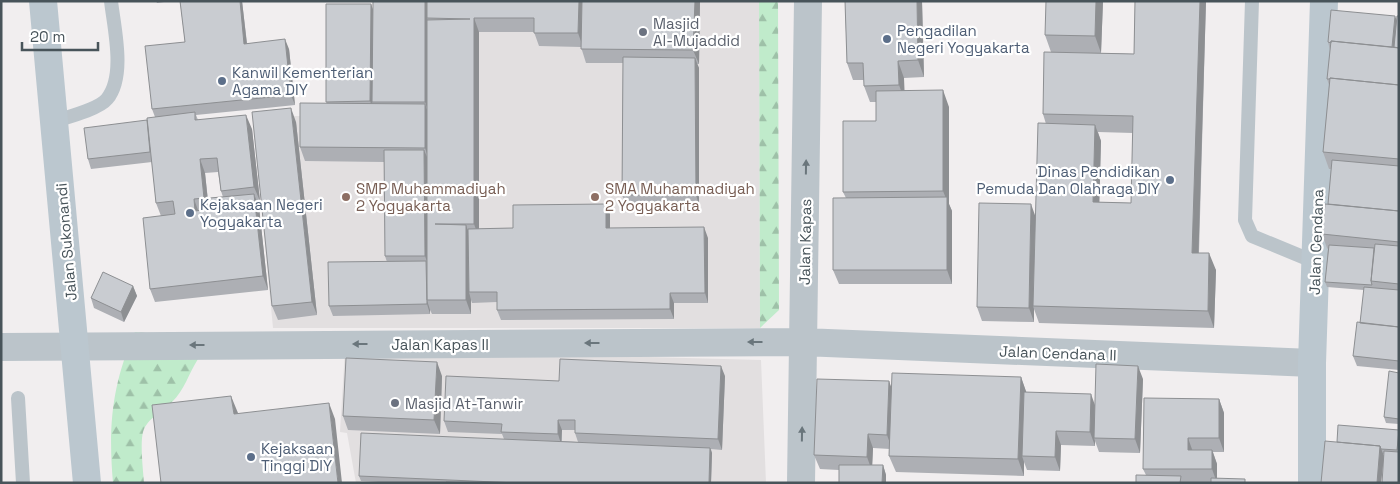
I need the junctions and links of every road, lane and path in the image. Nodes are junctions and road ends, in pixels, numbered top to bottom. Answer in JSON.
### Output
{"nodes":[{"id":1,"x":43,"y":1,"type":"edge"},
{"id":2,"x":111,"y":1,"type":"edge"},
{"id":3,"x":808,"y":1,"type":"edge"},
{"id":4,"x":1252,"y":1,"type":"edge"},
{"id":5,"x":1324,"y":8,"type":"edge"},
{"id":6,"x":1352,"y":17,"type":"edge"},
{"id":7,"x":55,"y":121,"type":"junction"},
{"id":8,"x":1315,"y":262,"type":"junction"},
{"id":9,"x":803,"y":342,"type":"junction"},
{"id":10,"x":76,"y":346,"type":"junction"},
{"id":11,"x":1,"y":347,"type":"edge"},
{"id":12,"x":1312,"y":363,"type":"junction"},
{"id":13,"x":18,"y":398,"type":"dead end"},
{"id":14,"x":24,"y":483,"type":"edge"},
{"id":15,"x":87,"y":483,"type":"edge"},
{"id":16,"x":801,"y":483,"type":"edge"},
{"id":17,"x":1312,"y":483,"type":"edge"}],
"edges":[{"from":1,"to":7,"type":"street","name":"Jalan Sukonandi"},
{"from":2,"to":7,"type":"lane"},
{"from":9,"to":3,"type":"street","name":"Jalan Kapas","one_way":true},
{"from":4,"to":8,"type":"lane"},
{"from":5,"to":6,"type":"street"},
{"from":5,"to":8,"type":"street","name":"Jalan Cendana"},
{"from":7,"to":10,"type":"street","name":"Jalan Sukonandi"},
{"from":8,"to":12,"type":"street","name":"Jalan Cendana"},
{"from":9,"to":10,"type":"street","name":"Jalan Kapas II","one_way":true},
{"from":9,"to":12,"type":"street","name":"Jalan Cendana II"},
{"from":16,"to":9,"type":"street","name":"Jalan Kapas","one_way":true},
{"from":10,"to":11,"type":"street","name":"Jalan Kapas II"},
{"from":10,"to":15,"type":"street","name":"Jalan Sukonandi"},
{"from":12,"to":17,"type":"street","name":"Jalan Cendana"},
{"from":13,"to":14,"type":"lane"}]}
